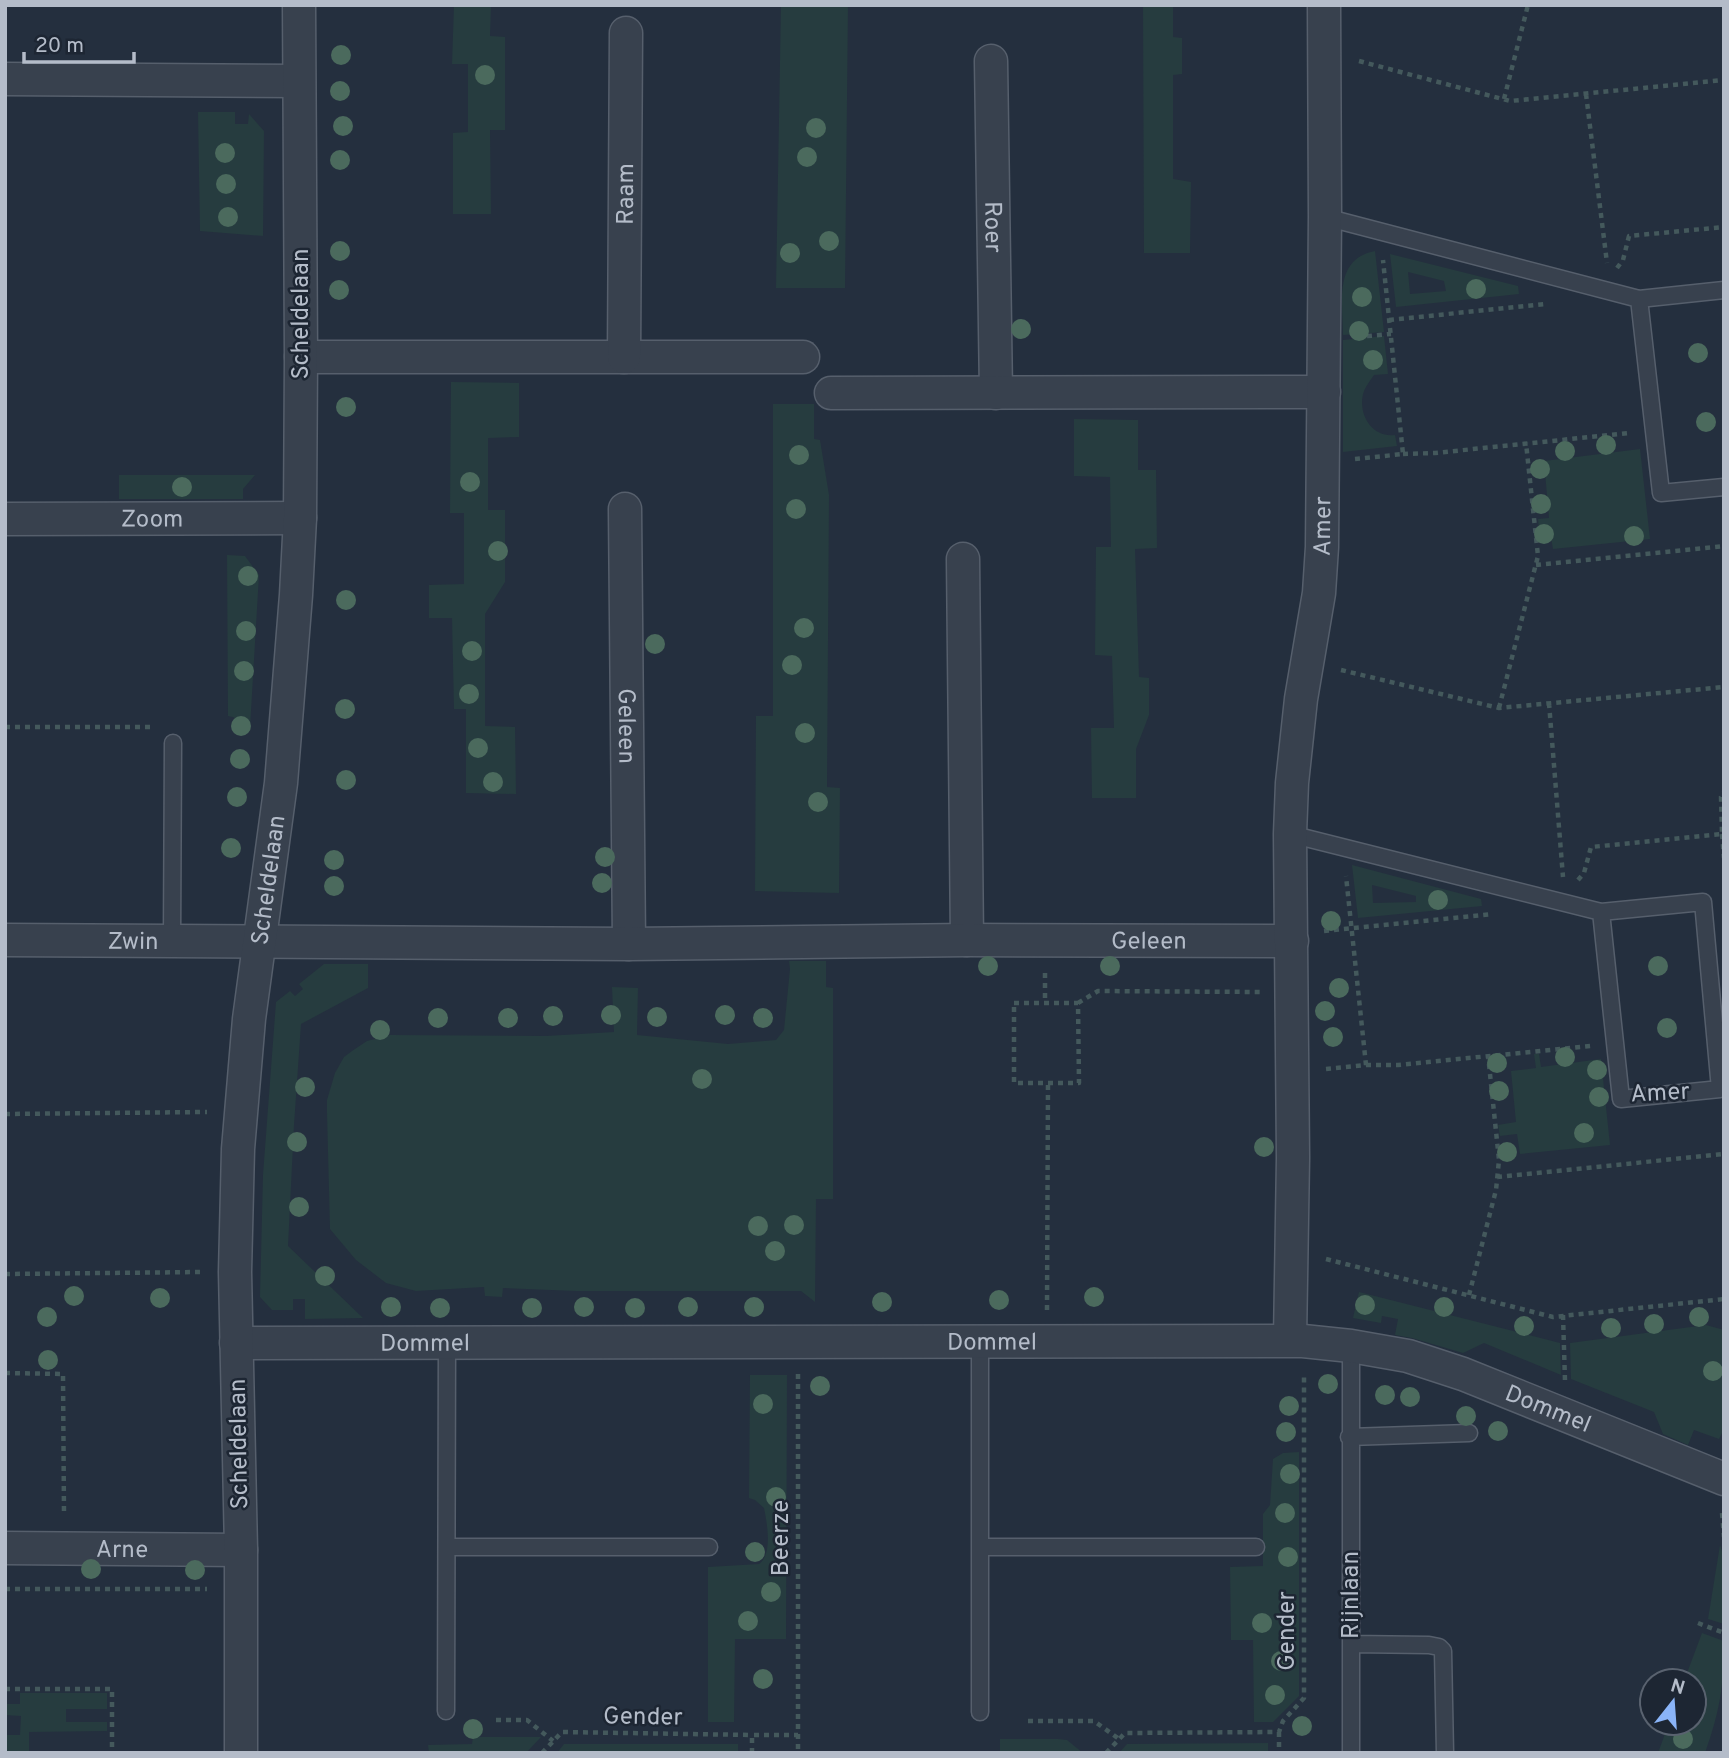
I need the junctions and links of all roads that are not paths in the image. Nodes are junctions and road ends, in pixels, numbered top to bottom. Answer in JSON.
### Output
{"nodes":[{"id":1,"x":299,"y":5,"type":"edge"},
{"id":2,"x":1324,"y":5,"type":"edge"},
{"id":3,"x":626,"y":33,"type":"dead end"},
{"id":4,"x":992,"y":61,"type":"dead end"},
{"id":5,"x":5,"y":79,"type":"edge"},
{"id":6,"x":298,"y":81,"type":"junction"},
{"id":7,"x":1325,"y":217,"type":"junction"},
{"id":8,"x":1724,"y":290,"type":"edge"},
{"id":9,"x":1639,"y":299,"type":"junction"},
{"id":10,"x":301,"y":357,"type":"junction"},
{"id":11,"x":624,"y":357,"type":"junction"},
{"id":12,"x":803,"y":357,"type":"dead end"},
{"id":13,"x":1324,"y":392,"type":"junction"},
{"id":14,"x":831,"y":393,"type":"dead end"},
{"id":15,"x":996,"y":393,"type":"junction"},
{"id":16,"x":1724,"y":487,"type":"edge"},
{"id":17,"x":625,"y":509,"type":"dead end"},
{"id":18,"x":300,"y":518,"type":"junction"},
{"id":19,"x":5,"y":519,"type":"edge"},
{"id":20,"x":963,"y":559,"type":"dead end"},
{"id":21,"x":173,"y":743,"type":"road end"},
{"id":22,"x":1290,"y":834,"type":"junction"},
{"id":23,"x":1601,"y":912,"type":"junction"},
{"id":24,"x":1292,"y":937,"type":"junction"},
{"id":25,"x":5,"y":940,"type":"edge"},
{"id":26,"x":172,"y":940,"type":"junction"},
{"id":27,"x":967,"y":940,"type":"junction"},
{"id":28,"x":261,"y":941,"type":"junction"},
{"id":29,"x":629,"y":944,"type":"junction"},
{"id":30,"x":1722,"y":1089,"type":"edge"},
{"id":31,"x":1297,"y":1340,"type":"junction"},
{"id":32,"x":980,"y":1341,"type":"junction"},
{"id":33,"x":236,"y":1343,"type":"junction"},
{"id":34,"x":447,"y":1343,"type":"junction"},
{"id":35,"x":1351,"y":1346,"type":"junction"},
{"id":36,"x":1469,"y":1433,"type":"dead end"},
{"id":37,"x":1349,"y":1437,"type":"junction"},
{"id":38,"x":1724,"y":1479,"type":"edge"},
{"id":39,"x":447,"y":1547,"type":"junction"},
{"id":40,"x":709,"y":1547,"type":"dead end"},
{"id":41,"x":980,"y":1547,"type":"junction"},
{"id":42,"x":1256,"y":1547,"type":"dead end"},
{"id":43,"x":5,"y":1548,"type":"edge"},
{"id":44,"x":241,"y":1550,"type":"junction"},
{"id":45,"x":1351,"y":1644,"type":"junction"},
{"id":46,"x":446,"y":1711,"type":"dead end"},
{"id":47,"x":980,"y":1712,"type":"dead end"},
{"id":48,"x":241,"y":1753,"type":"edge"},
{"id":49,"x":1351,"y":1753,"type":"edge"},
{"id":50,"x":1445,"y":1753,"type":"edge"}],
"edges":[{"from":1,"to":6,"type":"street","name":"Scheldelaan"},
{"from":2,"to":7,"type":"street","name":"Amer"},
{"from":3,"to":11,"type":"street","name":"Raam"},
{"from":4,"to":15,"type":"street","name":"Roer"},
{"from":5,"to":6,"type":"street"},
{"from":6,"to":10,"type":"street","name":"Scheldelaan"},
{"from":7,"to":9,"type":"lane"},
{"from":7,"to":13,"type":"street","name":"Amer"},
{"from":8,"to":9,"type":"lane"},
{"from":9,"to":16,"type":"lane"},
{"from":10,"to":11,"type":"street"},
{"from":10,"to":18,"type":"street","name":"Scheldelaan"},
{"from":11,"to":12,"type":"street"},
{"from":13,"to":15,"type":"street"},
{"from":13,"to":22,"type":"street","name":"Amer"},
{"from":14,"to":15,"type":"street"},
{"from":17,"to":29,"type":"street","name":"Geleen"},
{"from":18,"to":19,"type":"street","name":"Zoom"},
{"from":18,"to":28,"type":"street","name":"Scheldelaan"},
{"from":20,"to":27,"type":"street"},
{"from":21,"to":26,"type":"lane"},
{"from":22,"to":23,"type":"lane","name":"Amer"},
{"from":22,"to":24,"type":"street","name":"Amer"},
{"from":23,"to":30,"type":"lane","name":"Amer"},
{"from":23,"to":30,"type":"lane","name":"Amer"},
{"from":24,"to":27,"type":"street","name":"Geleen"},
{"from":24,"to":31,"type":"street","name":"Amer"},
{"from":25,"to":26,"type":"street","name":"Zwin"},
{"from":26,"to":28,"type":"street","name":"Zwin"},
{"from":27,"to":29,"type":"street","name":"Geleen"},
{"from":28,"to":29,"type":"street","name":"Geleen"},
{"from":28,"to":33,"type":"street","name":"Scheldelaan"},
{"from":31,"to":32,"type":"street","name":"Dommel"},
{"from":31,"to":35,"type":"street","name":"Dommel"},
{"from":32,"to":34,"type":"street","name":"Dommel"},
{"from":32,"to":41,"type":"lane"},
{"from":33,"to":34,"type":"street","name":"Dommel"},
{"from":33,"to":44,"type":"street","name":"Scheldelaan"},
{"from":34,"to":39,"type":"lane"},
{"from":35,"to":37,"type":"lane","name":"Rijnlaan"},
{"from":35,"to":38,"type":"street","name":"Dommel"},
{"from":36,"to":37,"type":"lane"},
{"from":37,"to":45,"type":"lane","name":"Rijnlaan"},
{"from":39,"to":40,"type":"lane"},
{"from":39,"to":46,"type":"lane"},
{"from":41,"to":42,"type":"lane"},
{"from":41,"to":47,"type":"lane"},
{"from":43,"to":44,"type":"street","name":"Arne"},
{"from":44,"to":48,"type":"street","name":"Scheldelaan"},
{"from":45,"to":49,"type":"lane","name":"Rijnlaan"},
{"from":45,"to":50,"type":"lane"}]}
